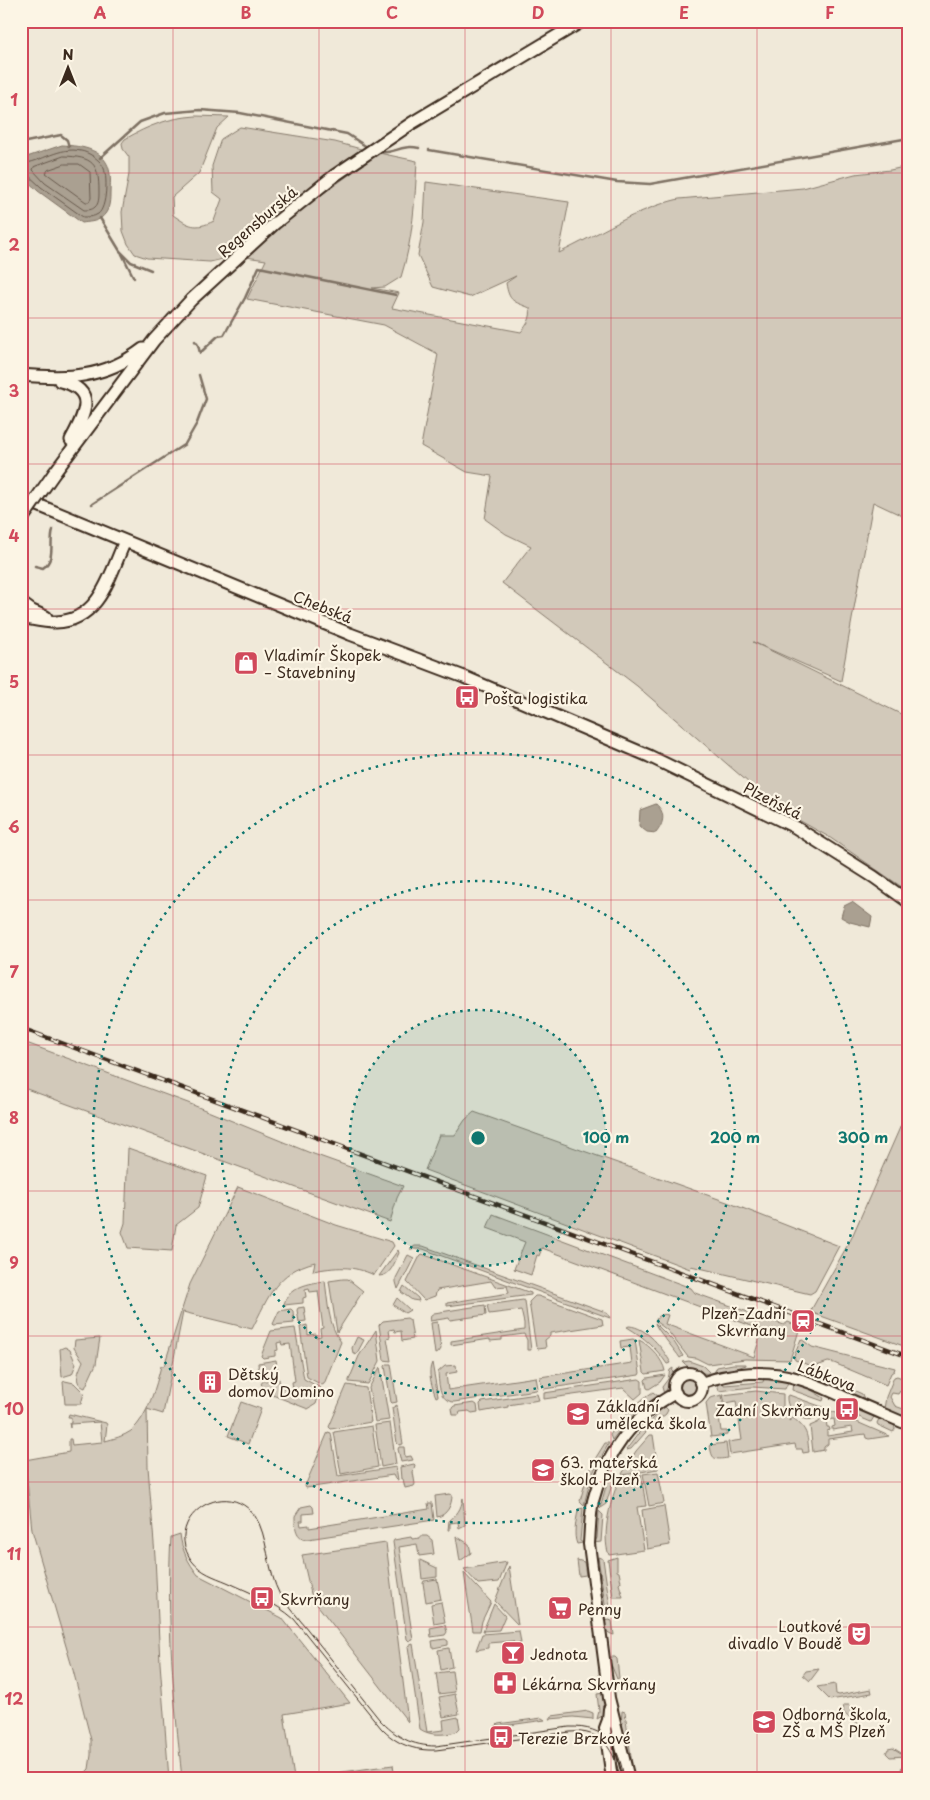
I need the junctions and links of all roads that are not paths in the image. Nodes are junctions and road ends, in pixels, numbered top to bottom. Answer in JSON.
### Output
{"nodes":[{"id":1,"x":582,"y":21,"type":"edge"},
{"id":2,"x":142,"y":352,"type":"junction"},
{"id":3,"x":21,"y":375,"type":"edge"},
{"id":4,"x":49,"y":378,"type":"junction"},
{"id":5,"x":62,"y":459,"type":"junction"},
{"id":6,"x":21,"y":498,"type":"edge"},
{"id":7,"x":21,"y":520,"type":"edge"},
{"id":8,"x":125,"y":541,"type":"junction"},
{"id":9,"x":21,"y":603,"type":"edge"},
{"id":10,"x":21,"y":617,"type":"edge"},
{"id":11,"x":67,"y":621,"type":"junction"},
{"id":12,"x":614,"y":741,"type":"joint"},
{"id":13,"x":909,"y":902,"type":"edge"},
{"id":14,"x":701,"y":1383,"type":"junction"},
{"id":15,"x":676,"y":1393,"type":"junction"},
{"id":16,"x":909,"y":1425,"type":"edge"},
{"id":17,"x":609,"y":1698,"type":"junction"},
{"id":18,"x":612,"y":1779,"type":"edge"},
{"id":19,"x":629,"y":1779,"type":"edge"}],
"edges":[{"from":1,"to":2,"type":"main road","name":"Regensburská"},
{"from":2,"to":4,"type":"main road"},
{"from":2,"to":5,"type":"main road"},
{"from":3,"to":4,"type":"main road"},
{"from":4,"to":5,"type":"main road"},
{"from":5,"to":7,"type":"main road","bridge":true},
{"from":6,"to":8,"type":"main road","name":"Chebská"},
{"from":8,"to":11,"type":"main road"},
{"from":8,"to":12,"type":"main road","name":"Chebská"},
{"from":9,"to":11,"type":"main road"},
{"from":10,"to":11,"type":"main road"},
{"from":12,"to":13,"type":"main road","name":"Plzeňská"},
{"from":14,"to":15,"type":"street"},
{"from":14,"to":15,"type":"street","name":"Lábkova"},
{"from":14,"to":16,"type":"street","name":"Lábkova"},
{"from":15,"to":17,"type":"street","name":"Lábkova"},
{"from":17,"to":18,"type":"street","name":"Lábkova"},
{"from":17,"to":19,"type":"street","name":"Lábkova"}]}
